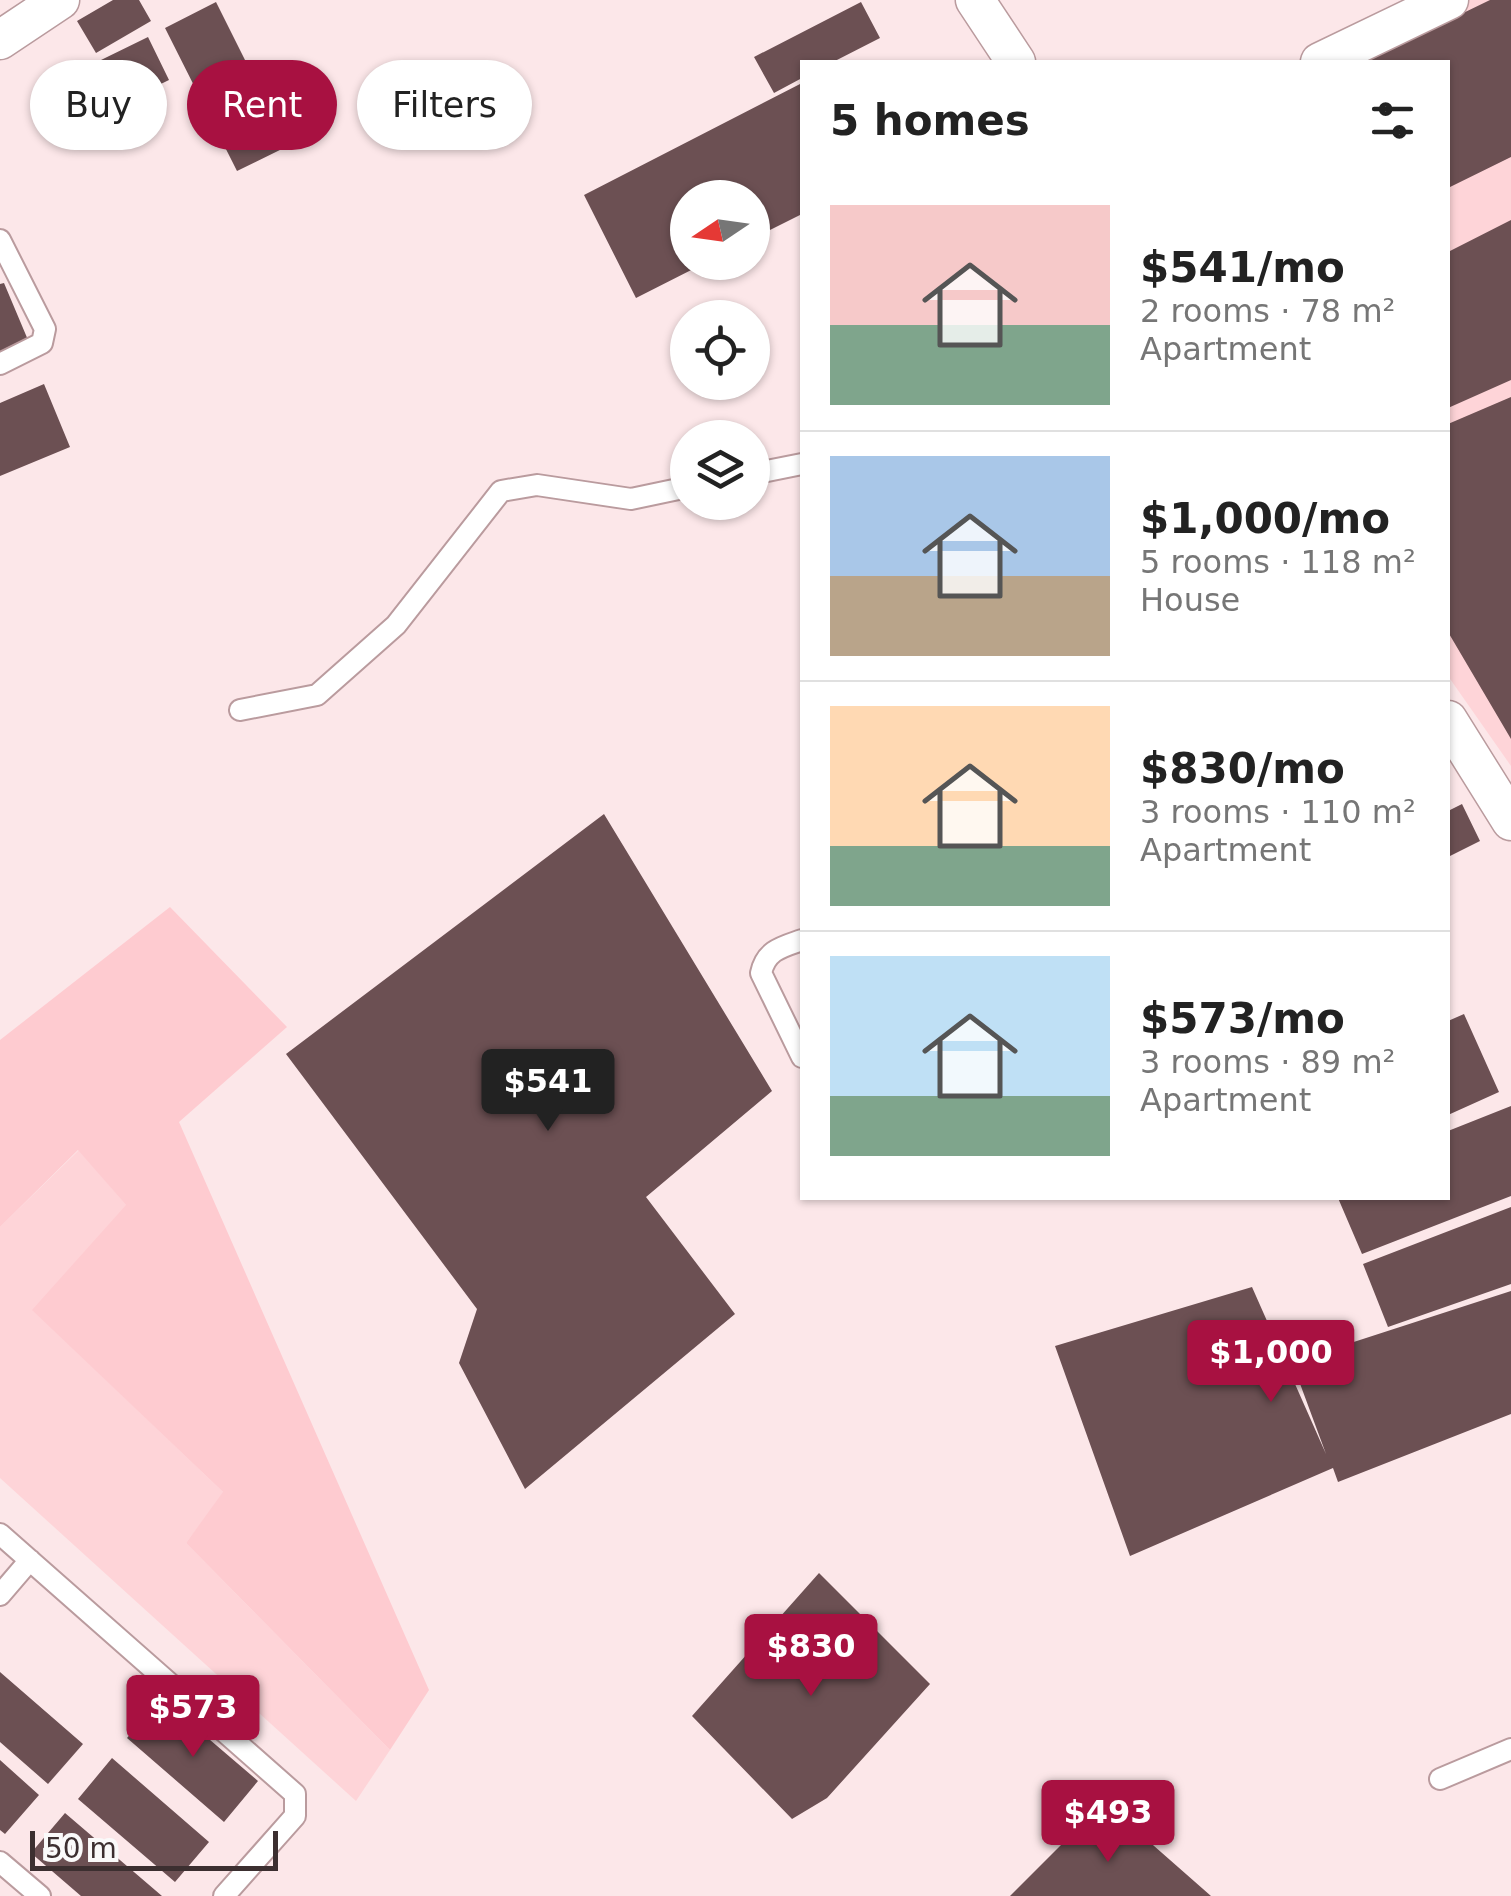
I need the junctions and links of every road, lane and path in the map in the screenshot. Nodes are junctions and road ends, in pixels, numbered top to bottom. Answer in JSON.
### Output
{"nodes":[{"id":1,"x":60,"y":0,"type":"edge"},
{"id":2,"x":975,"y":0,"type":"edge"},
{"id":3,"x":1449,"y":0,"type":"edge"},
{"id":4,"x":0,"y":40,"type":"edge"},
{"id":5,"x":1015,"y":60,"type":"edge"},
{"id":6,"x":1324,"y":60,"type":"edge"},
{"id":7,"x":0,"y":240,"type":"edge"},
{"id":8,"x":0,"y":364,"type":"edge"},
{"id":9,"x":800,"y":464,"type":"edge"},
{"id":10,"x":770,"y":470,"type":"edge"},
{"id":11,"x":670,"y":491,"type":"edge"},
{"id":12,"x":240,"y":710,"type":"dead end"},
{"id":13,"x":1450,"y":723,"type":"edge"},
{"id":14,"x":1511,"y":821,"type":"edge"},
{"id":15,"x":800,"y":941,"type":"edge"},
{"id":16,"x":800,"y":1053,"type":"edge"},
{"id":17,"x":0,"y":1534,"type":"edge"},
{"id":18,"x":30,"y":1560,"type":"junction"},
{"id":19,"x":0,"y":1595,"type":"edge"},
{"id":20,"x":1511,"y":1748,"type":"edge"},
{"id":21,"x":1440,"y":1779,"type":"dead end"},
{"id":22,"x":0,"y":1862,"type":"edge"},
{"id":23,"x":40,"y":1896,"type":"edge"},
{"id":24,"x":224,"y":1896,"type":"edge"}],
"edges":[{"from":1,"to":4,"type":"street"},
{"from":2,"to":5,"type":"street"},
{"from":3,"to":6,"type":"street"},
{"from":7,"to":8,"type":"lane"},
{"from":9,"to":10,"type":"lane"},
{"from":11,"to":12,"type":"lane"},
{"from":13,"to":14,"type":"street"},
{"from":15,"to":16,"type":"lane"},
{"from":17,"to":18,"type":"lane"},
{"from":18,"to":19,"type":"lane"},
{"from":18,"to":24,"type":"lane"},
{"from":20,"to":21,"type":"lane"},
{"from":22,"to":23,"type":"lane"}]}
